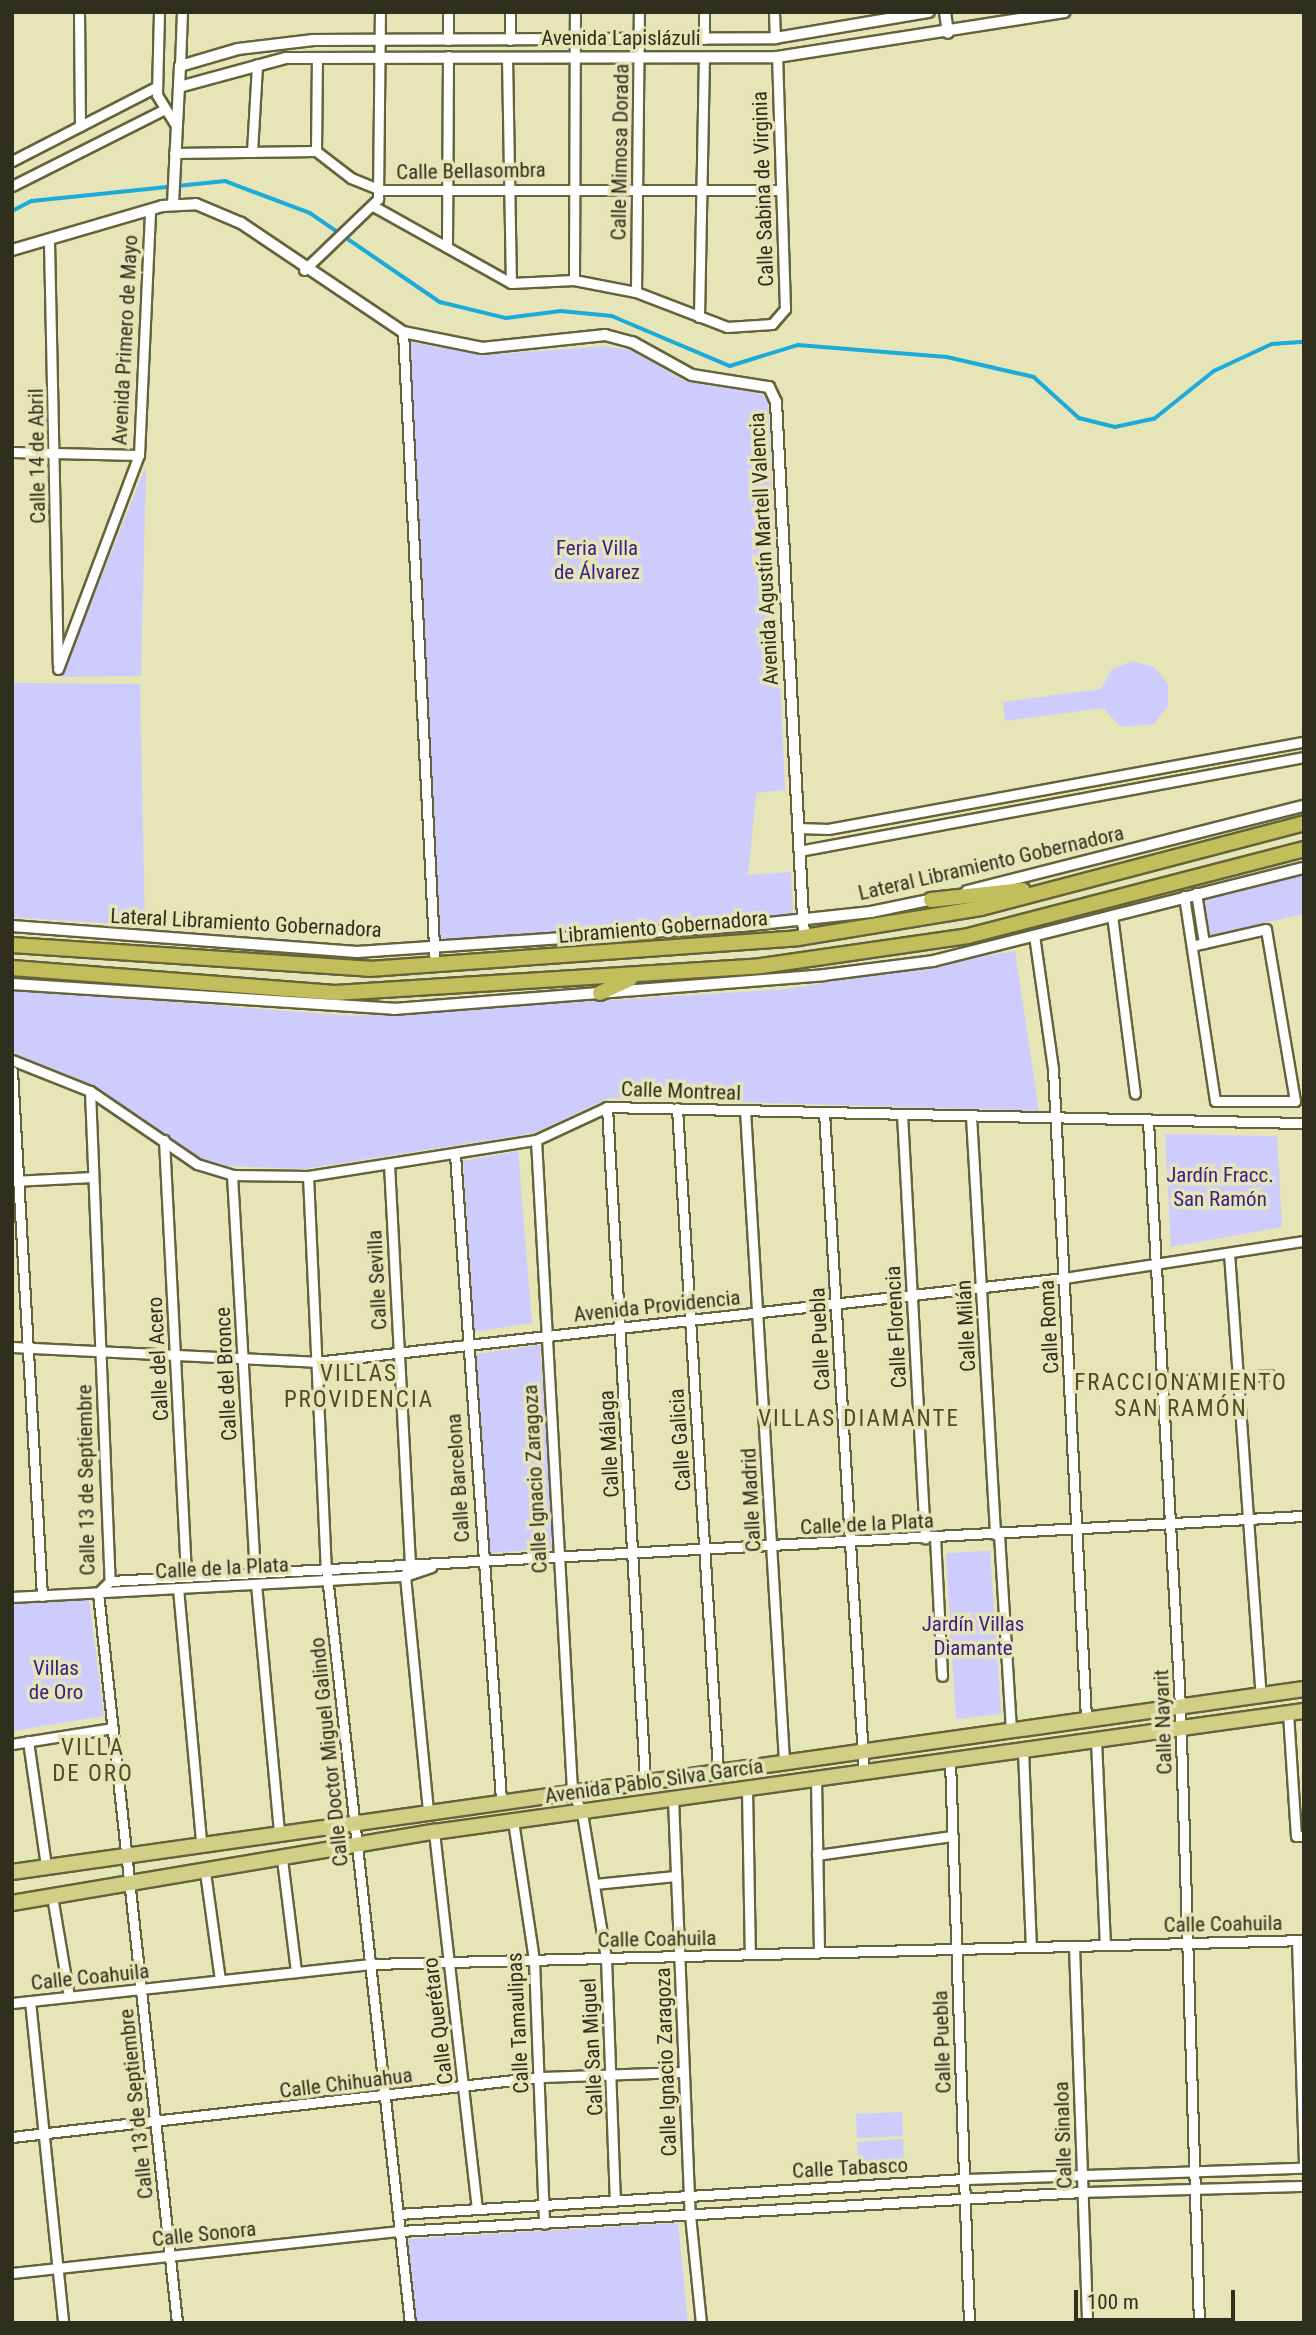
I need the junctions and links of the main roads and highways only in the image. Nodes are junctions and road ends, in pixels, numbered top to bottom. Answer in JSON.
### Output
{"nodes":[{"id":1,"x":1304,"y":823,"type":"edge"},
{"id":2,"x":1304,"y":849,"type":"edge"},
{"id":3,"x":1269,"y":858,"type":"junction"},
{"id":4,"x":1304,"y":858,"type":"edge"},
{"id":5,"x":1055,"y":887,"type":"junction"},
{"id":6,"x":931,"y":900,"type":"road end"},
{"id":7,"x":12,"y":945,"type":"edge"},
{"id":8,"x":12,"y":968,"type":"edge"},
{"id":9,"x":638,"y":975,"type":"junction"},
{"id":10,"x":600,"y":993,"type":"road end"},
{"id":11,"x":1304,"y":1689,"type":"edge"},
{"id":12,"x":1304,"y":1711,"type":"edge"},
{"id":13,"x":12,"y":1872,"type":"edge"},
{"id":14,"x":12,"y":1903,"type":"edge"}],
"edges":[{"from":1,"to":5,"type":"highway","name":"Libramiento Gobernadora"},
{"from":2,"to":3,"type":"highway"},
{"from":3,"to":4,"type":"highway"},
{"from":3,"to":9,"type":"highway"},
{"from":5,"to":6,"type":"highway"},
{"from":5,"to":7,"type":"highway","name":"Libramiento Gobernadora"},
{"from":8,"to":9,"type":"highway"},
{"from":9,"to":10,"type":"highway"},
{"from":11,"to":13,"type":"main road","name":"Avenida Pablo Silva García"},
{"from":12,"to":14,"type":"main road","name":"Avenida Pablo Silva García"}]}
